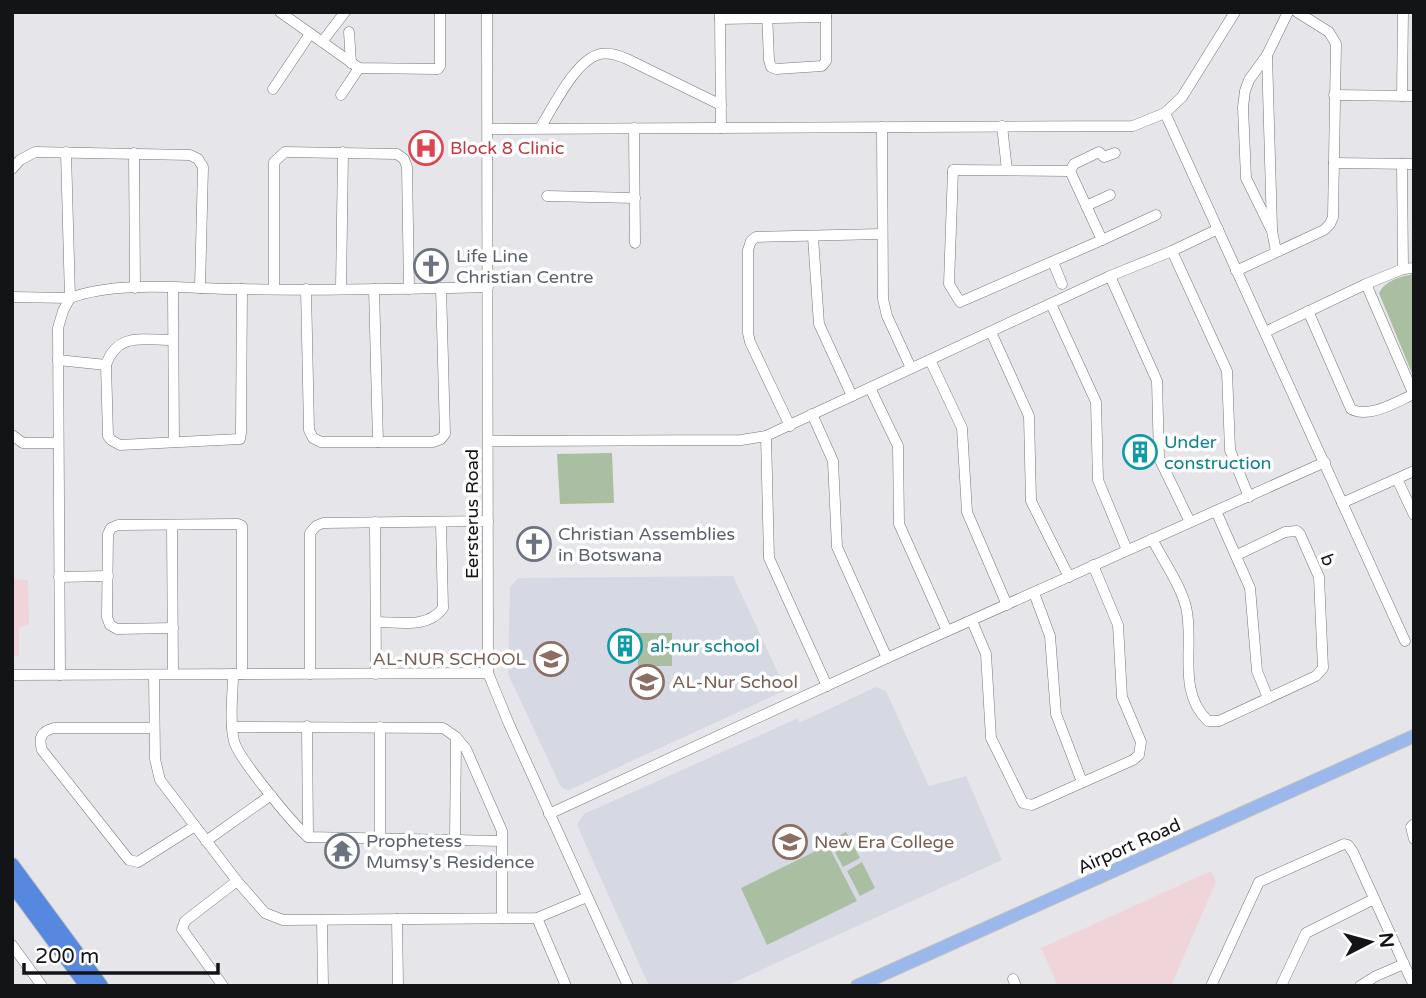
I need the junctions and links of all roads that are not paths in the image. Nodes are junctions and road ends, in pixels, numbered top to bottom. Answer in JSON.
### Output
{"nodes":[{"id":1,"x":345,"y":12,"type":"edge"},
{"id":2,"x":440,"y":12,"type":"edge"},
{"id":3,"x":488,"y":12,"type":"edge"},
{"id":4,"x":1235,"y":12,"type":"edge"},
{"id":5,"x":1289,"y":12,"type":"edge"},
{"id":6,"x":1297,"y":12,"type":"edge"},
{"id":7,"x":1403,"y":12,"type":"edge"},
{"id":8,"x":287,"y":14,"type":"edge"},
{"id":9,"x":767,"y":15,"type":"edge"},
{"id":10,"x":826,"y":15,"type":"edge"},
{"id":11,"x":720,"y":16,"type":"edge"},
{"id":12,"x":349,"y":32,"type":"dead end"},
{"id":13,"x":310,"y":34,"type":"junction"},
{"id":14,"x":322,"y":42,"type":"junction"},
{"id":15,"x":1267,"y":55,"type":"junction"},
{"id":16,"x":355,"y":66,"type":"junction"},
{"id":17,"x":273,"y":89,"type":"dead end"},
{"id":18,"x":341,"y":95,"type":"dead end"},
{"id":19,"x":1334,"y":95,"type":"junction"},
{"id":20,"x":1402,"y":96,"type":"junction"},
{"id":21,"x":1414,"y":96,"type":"edge"},
{"id":22,"x":721,"y":105,"type":"junction"},
{"id":23,"x":1165,"y":113,"type":"junction"},
{"id":24,"x":882,"y":127,"type":"junction"},
{"id":25,"x":1002,"y":127,"type":"junction"},
{"id":26,"x":540,"y":128,"type":"junction"},
{"id":27,"x":634,"y":128,"type":"junction"},
{"id":28,"x":721,"y":128,"type":"junction"},
{"id":29,"x":488,"y":129,"type":"junction"},
{"id":30,"x":66,"y":152,"type":"junction"},
{"id":31,"x":342,"y":152,"type":"junction"},
{"id":32,"x":134,"y":153,"type":"junction"},
{"id":33,"x":1115,"y":153,"type":"dead end"},
{"id":34,"x":1334,"y":163,"type":"junction"},
{"id":35,"x":1402,"y":164,"type":"junction"},
{"id":36,"x":1414,"y":164,"type":"edge"},
{"id":37,"x":12,"y":169,"type":"edge"},
{"id":38,"x":1007,"y":170,"type":"junction"},
{"id":39,"x":1070,"y":171,"type":"junction"},
{"id":40,"x":1111,"y":195,"type":"dead end"},
{"id":41,"x":547,"y":196,"type":"dead end"},
{"id":42,"x":635,"y":198,"type":"junction"},
{"id":43,"x":1086,"y":206,"type":"junction"},
{"id":44,"x":1156,"y":215,"type":"dead end"},
{"id":45,"x":1218,"y":229,"type":"junction"},
{"id":46,"x":1272,"y":231,"type":"junction"},
{"id":47,"x":881,"y":234,"type":"junction"},
{"id":48,"x":813,"y":237,"type":"junction"},
{"id":49,"x":1102,"y":240,"type":"junction"},
{"id":50,"x":635,"y":243,"type":"dead end"},
{"id":51,"x":1172,"y":251,"type":"junction"},
{"id":52,"x":1276,"y":251,"type":"junction"},
{"id":53,"x":1053,"y":262,"type":"junction"},
{"id":54,"x":1408,"y":268,"type":"edge"},
{"id":55,"x":1236,"y":271,"type":"junction"},
{"id":56,"x":1110,"y":276,"type":"junction"},
{"id":57,"x":1062,"y":284,"type":"dead end"},
{"id":58,"x":1366,"y":284,"type":"junction"},
{"id":59,"x":488,"y":287,"type":"junction"},
{"id":60,"x":135,"y":288,"type":"junction"},
{"id":61,"x":200,"y":288,"type":"junction"},
{"id":62,"x":341,"y":288,"type":"junction"},
{"id":63,"x":441,"y":288,"type":"junction"},
{"id":64,"x":173,"y":289,"type":"junction"},
{"id":65,"x":242,"y":289,"type":"junction"},
{"id":66,"x":274,"y":289,"type":"junction"},
{"id":67,"x":306,"y":289,"type":"junction"},
{"id":68,"x":374,"y":289,"type":"junction"},
{"id":69,"x":409,"y":289,"type":"junction"},
{"id":70,"x":12,"y":297,"type":"edge"},
{"id":71,"x":70,"y":298,"type":"junction"},
{"id":72,"x":1051,"y":304,"type":"junction"},
{"id":73,"x":1308,"y":311,"type":"junction"},
{"id":74,"x":992,"y":332,"type":"junction"},
{"id":75,"x":1265,"y":332,"type":"junction"},
{"id":76,"x":172,"y":340,"type":"junction"},
{"id":77,"x":58,"y":360,"type":"junction"},
{"id":78,"x":930,"y":360,"type":"junction"},
{"id":79,"x":106,"y":365,"type":"junction"},
{"id":80,"x":911,"y":368,"type":"junction"},
{"id":81,"x":870,"y":388,"type":"junction"},
{"id":82,"x":1414,"y":395,"type":"edge"},
{"id":83,"x":852,"y":396,"type":"junction"},
{"id":84,"x":812,"y":414,"type":"junction"},
{"id":85,"x":790,"y":426,"type":"junction"},
{"id":86,"x":12,"y":435,"type":"edge"},
{"id":87,"x":766,"y":436,"type":"junction"},
{"id":88,"x":488,"y":441,"type":"junction"},
{"id":89,"x":174,"y":442,"type":"junction"},
{"id":90,"x":378,"y":442,"type":"junction"},
{"id":91,"x":58,"y":443,"type":"junction"},
{"id":92,"x":1325,"y":462,"type":"junction"},
{"id":93,"x":1414,"y":471,"type":"edge"},
{"id":94,"x":1397,"y":479,"type":"junction"},
{"id":95,"x":1248,"y":497,"type":"junction"},
{"id":96,"x":1342,"y":503,"type":"junction"},
{"id":97,"x":1216,"y":511,"type":"junction"},
{"id":98,"x":1414,"y":515,"type":"edge"},
{"id":99,"x":488,"y":521,"type":"junction"},
{"id":100,"x":375,"y":522,"type":"junction"},
{"id":101,"x":441,"y":522,"type":"junction"},
{"id":102,"x":1190,"y":522,"type":"junction"},
{"id":103,"x":172,"y":525,"type":"junction"},
{"id":104,"x":1152,"y":538,"type":"junction"},
{"id":105,"x":1127,"y":550,"type":"junction"},
{"id":106,"x":1237,"y":555,"type":"junction"},
{"id":107,"x":1093,"y":565,"type":"junction"},
{"id":108,"x":107,"y":576,"type":"junction"},
{"id":109,"x":59,"y":577,"type":"junction"},
{"id":110,"x":1069,"y":577,"type":"junction"},
{"id":111,"x":1034,"y":593,"type":"junction"},
{"id":112,"x":1007,"y":605,"type":"junction"},
{"id":113,"x":972,"y":621,"type":"junction"},
{"id":114,"x":376,"y":622,"type":"junction"},
{"id":115,"x":173,"y":628,"type":"junction"},
{"id":116,"x":947,"y":631,"type":"junction"},
{"id":117,"x":1405,"y":641,"type":"dead end"},
{"id":118,"x":887,"y":659,"type":"junction"},
{"id":119,"x":488,"y":673,"type":"junction"},
{"id":120,"x":173,"y":674,"type":"junction"},
{"id":121,"x":238,"y":674,"type":"junction"},
{"id":122,"x":310,"y":674,"type":"junction"},
{"id":123,"x":376,"y":674,"type":"junction"},
{"id":124,"x":12,"y":675,"type":"edge"},
{"id":125,"x":60,"y":675,"type":"junction"},
{"id":126,"x":154,"y":675,"type":"junction"},
{"id":127,"x":827,"y":686,"type":"junction"},
{"id":128,"x":1268,"y":698,"type":"junction"},
{"id":129,"x":307,"y":726,"type":"junction"},
{"id":130,"x":232,"y":727,"type":"junction"},
{"id":131,"x":380,"y":727,"type":"junction"},
{"id":132,"x":154,"y":728,"type":"junction"},
{"id":133,"x":1414,"y":736,"type":"edge"},
{"id":134,"x":456,"y":737,"type":"junction"},
{"id":135,"x":1082,"y":782,"type":"junction"},
{"id":136,"x":271,"y":795,"type":"junction"},
{"id":137,"x":550,"y":814,"type":"junction"},
{"id":138,"x":1414,"y":824,"type":"edge"},
{"id":139,"x":195,"y":826,"type":"junction"},
{"id":140,"x":308,"y":837,"type":"junction"},
{"id":141,"x":1414,"y":839,"type":"edge"},
{"id":142,"x":380,"y":840,"type":"junction"},
{"id":143,"x":206,"y":841,"type":"junction"},
{"id":144,"x":455,"y":841,"type":"junction"},
{"id":145,"x":501,"y":841,"type":"junction"},
{"id":146,"x":12,"y":865,"type":"edge"},
{"id":147,"x":237,"y":881,"type":"junction"},
{"id":148,"x":12,"y":884,"type":"edge"},
{"id":149,"x":587,"y":897,"type":"junction"},
{"id":150,"x":1374,"y":899,"type":"junction"},
{"id":151,"x":502,"y":918,"type":"junction"},
{"id":152,"x":537,"y":918,"type":"junction"},
{"id":153,"x":397,"y":919,"type":"junction"},
{"id":154,"x":322,"y":920,"type":"junction"},
{"id":155,"x":12,"y":945,"type":"edge"},
{"id":156,"x":1404,"y":964,"type":"junction"},
{"id":157,"x":885,"y":975,"type":"junction"},
{"id":158,"x":42,"y":986,"type":"edge"},
{"id":159,"x":87,"y":986,"type":"edge"},
{"id":160,"x":101,"y":986,"type":"edge"},
{"id":161,"x":223,"y":986,"type":"edge"},
{"id":162,"x":323,"y":986,"type":"edge"},
{"id":163,"x":398,"y":986,"type":"edge"},
{"id":164,"x":566,"y":986,"type":"edge"},
{"id":165,"x":628,"y":986,"type":"edge"},
{"id":166,"x":857,"y":986,"type":"edge"},
{"id":167,"x":866,"y":986,"type":"edge"},
{"id":168,"x":1211,"y":986,"type":"edge"},
{"id":169,"x":1281,"y":986,"type":"edge"},
{"id":170,"x":1360,"y":986,"type":"edge"},
{"id":171,"x":1414,"y":986,"type":"edge"}],
"edges":[{"from":1,"to":14,"type":"street"},
{"from":2,"to":16,"type":"street"},
{"from":3,"to":29,"type":"street","name":"Eersterus Road"},
{"from":4,"to":23,"type":"street"},
{"from":5,"to":15,"type":"street"},
{"from":6,"to":19,"type":"street"},
{"from":7,"to":20,"type":"street"},
{"from":8,"to":13,"type":"street"},
{"from":9,"to":10,"type":"street"},
{"from":9,"to":10,"type":"street"},
{"from":9,"to":11,"type":"street"},
{"from":11,"to":22,"type":"street"},
{"from":12,"to":16,"type":"street"},
{"from":13,"to":14,"type":"street"},
{"from":13,"to":17,"type":"street"},
{"from":14,"to":16,"type":"street"},
{"from":15,"to":46,"type":"street"},
{"from":15,"to":46,"type":"street"},
{"from":16,"to":18,"type":"street"},
{"from":19,"to":20,"type":"street"},
{"from":19,"to":34,"type":"street"},
{"from":20,"to":21,"type":"street"},
{"from":22,"to":26,"type":"street"},
{"from":22,"to":28,"type":"street"},
{"from":23,"to":25,"type":"street"},
{"from":23,"to":45,"type":"street"},
{"from":24,"to":25,"type":"street"},
{"from":24,"to":28,"type":"street"},
{"from":24,"to":47,"type":"street"},
{"from":25,"to":38,"type":"street"},
{"from":26,"to":27,"type":"street"},
{"from":26,"to":29,"type":"street"},
{"from":27,"to":28,"type":"street"},
{"from":27,"to":42,"type":"street"},
{"from":29,"to":59,"type":"street","name":"Eersterus Road"},
{"from":30,"to":32,"type":"street"},
{"from":30,"to":37,"type":"street"},
{"from":30,"to":71,"type":"street"},
{"from":31,"to":62,"type":"street"},
{"from":31,"to":66,"type":"street"},
{"from":31,"to":69,"type":"street"},
{"from":32,"to":60,"type":"street"},
{"from":32,"to":61,"type":"street"},
{"from":33,"to":39,"type":"street"},
{"from":34,"to":35,"type":"street"},
{"from":34,"to":52,"type":"street"},
{"from":35,"to":36,"type":"street"},
{"from":35,"to":54,"type":"street"},
{"from":38,"to":39,"type":"street"},
{"from":38,"to":53,"type":"street"},
{"from":39,"to":43,"type":"street"},
{"from":40,"to":43,"type":"street"},
{"from":41,"to":42,"type":"street"},
{"from":42,"to":50,"type":"street"},
{"from":43,"to":49,"type":"street"},
{"from":44,"to":49,"type":"street"},
{"from":45,"to":51,"type":"street"},
{"from":45,"to":55,"type":"street"},
{"from":46,"to":52,"type":"street"},
{"from":47,"to":48,"type":"street"},
{"from":47,"to":80,"type":"street"},
{"from":48,"to":83,"type":"street"},
{"from":48,"to":85,"type":"street"},
{"from":49,"to":53,"type":"street"},
{"from":51,"to":56,"type":"street"},
{"from":51,"to":95,"type":"street"},
{"from":52,"to":55,"type":"street"},
{"from":53,"to":57,"type":"street"},
{"from":54,"to":58,"type":"street"},
{"from":55,"to":75,"type":"street"},
{"from":56,"to":72,"type":"street"},
{"from":56,"to":102,"type":"street"},
{"from":58,"to":73,"type":"street"},
{"from":58,"to":82,"type":"street"},
{"from":59,"to":63,"type":"street"},
{"from":59,"to":88,"type":"street","name":"Eersterus Road"},
{"from":60,"to":64,"type":"street"},
{"from":60,"to":71,"type":"street"},
{"from":61,"to":64,"type":"street"},
{"from":61,"to":65,"type":"street"},
{"from":62,"to":67,"type":"street"},
{"from":62,"to":68,"type":"street"},
{"from":63,"to":69,"type":"street"},
{"from":63,"to":90,"type":"street"},
{"from":64,"to":76,"type":"street"},
{"from":65,"to":66,"type":"street"},
{"from":65,"to":89,"type":"street"},
{"from":66,"to":67,"type":"street"},
{"from":67,"to":90,"type":"street"},
{"from":68,"to":69,"type":"street"},
{"from":68,"to":90,"type":"street"},
{"from":70,"to":71,"type":"street"},
{"from":71,"to":77,"type":"street"},
{"from":72,"to":74,"type":"street"},
{"from":72,"to":105,"type":"street"},
{"from":73,"to":75,"type":"street"},
{"from":73,"to":82,"type":"street"},
{"from":74,"to":78,"type":"street"},
{"from":74,"to":110,"type":"street"},
{"from":75,"to":92,"type":"street"},
{"from":76,"to":79,"type":"street"},
{"from":76,"to":89,"type":"street"},
{"from":77,"to":79,"type":"street"},
{"from":77,"to":91,"type":"street"},
{"from":78,"to":80,"type":"street"},
{"from":78,"to":112,"type":"street"},
{"from":79,"to":89,"type":"street"},
{"from":80,"to":81,"type":"street"},
{"from":81,"to":83,"type":"street"},
{"from":81,"to":116,"type":"street"},
{"from":83,"to":84,"type":"street"},
{"from":84,"to":85,"type":"street"},
{"from":84,"to":118,"type":"street"},
{"from":85,"to":87,"type":"street"},
{"from":86,"to":91,"type":"street"},
{"from":87,"to":88,"type":"street"},
{"from":87,"to":127,"type":"street"},
{"from":88,"to":99,"type":"street","name":"Eersterus Road"},
{"from":91,"to":109,"type":"street"},
{"from":92,"to":95,"type":"street"},
{"from":92,"to":96,"type":"street"},
{"from":93,"to":94,"type":"street"},
{"from":94,"to":96,"type":"street"},
{"from":94,"to":98,"type":"street"},
{"from":95,"to":97,"type":"street"},
{"from":96,"to":117,"type":"street"},
{"from":97,"to":102,"type":"street"},
{"from":97,"to":106,"type":"street"},
{"from":99,"to":101,"type":"street"},
{"from":99,"to":119,"type":"street","name":"Eersterus Road"},
{"from":100,"to":101,"type":"street"},
{"from":100,"to":114,"type":"street"},
{"from":100,"to":122,"type":"street"},
{"from":101,"to":114,"type":"street"},
{"from":102,"to":104,"type":"street"},
{"from":103,"to":108,"type":"street"},
{"from":103,"to":115,"type":"street"},
{"from":103,"to":121,"type":"street"},
{"from":104,"to":105,"type":"street"},
{"from":104,"to":128,"type":"street"},
{"from":105,"to":107,"type":"street"},
{"from":106,"to":128,"type":"street"},
{"from":106,"to":128,"type":"street","name":"b"},
{"from":107,"to":110,"type":"street"},
{"from":107,"to":135,"type":"street"},
{"from":108,"to":109,"type":"street"},
{"from":108,"to":115,"type":"street"},
{"from":109,"to":125,"type":"street"},
{"from":110,"to":111,"type":"street"},
{"from":111,"to":112,"type":"street"},
{"from":111,"to":135,"type":"street"},
{"from":112,"to":113,"type":"street"},
{"from":113,"to":116,"type":"street"},
{"from":113,"to":135,"type":"street"},
{"from":114,"to":123,"type":"street"},
{"from":115,"to":120,"type":"street"},
{"from":116,"to":118,"type":"street"},
{"from":118,"to":127,"type":"street"},
{"from":119,"to":123,"type":"street"},
{"from":119,"to":137,"type":"street","name":"Eersterus Road"},
{"from":120,"to":121,"type":"street"},
{"from":120,"to":126,"type":"street"},
{"from":121,"to":122,"type":"street"},
{"from":121,"to":130,"type":"street"},
{"from":122,"to":123,"type":"street"},
{"from":124,"to":125,"type":"street"},
{"from":125,"to":126,"type":"street"},
{"from":126,"to":132,"type":"street"},
{"from":127,"to":137,"type":"street"},
{"from":129,"to":130,"type":"street"},
{"from":129,"to":131,"type":"street"},
{"from":129,"to":140,"type":"street"},
{"from":130,"to":136,"type":"street"},
{"from":131,"to":134,"type":"street"},
{"from":131,"to":142,"type":"street"},
{"from":132,"to":139,"type":"street"},
{"from":132,"to":139,"type":"street"},
{"from":133,"to":157,"type":"main road","name":"Airport Road"},
{"from":134,"to":144,"type":"street"},
{"from":134,"to":145,"type":"street"},
{"from":136,"to":140,"type":"street"},
{"from":136,"to":143,"type":"street"},
{"from":137,"to":149,"type":"street","name":"Eersterus Road"},
{"from":138,"to":141,"type":"street"},
{"from":139,"to":143,"type":"street"},
{"from":140,"to":142,"type":"street"},
{"from":142,"to":144,"type":"street"},
{"from":143,"to":147,"type":"street"},
{"from":144,"to":145,"type":"street"},
{"from":145,"to":151,"type":"street"},
{"from":146,"to":160,"type":"highway"},
{"from":147,"to":154,"type":"street"},
{"from":147,"to":161,"type":"street"},
{"from":148,"to":159,"type":"highway"},
{"from":149,"to":152,"type":"street"},
{"from":149,"to":165,"type":"street","name":"Eersterus Road"},
{"from":150,"to":156,"type":"street"},
{"from":150,"to":168,"type":"street"},
{"from":150,"to":169,"type":"street"},
{"from":151,"to":152,"type":"street"},
{"from":151,"to":153,"type":"street"},
{"from":152,"to":164,"type":"street"},
{"from":153,"to":154,"type":"street"},
{"from":153,"to":163,"type":"street"},
{"from":154,"to":162,"type":"street"},
{"from":155,"to":158,"type":"street"},
{"from":156,"to":170,"type":"street"},
{"from":156,"to":171,"type":"street"},
{"from":157,"to":166,"type":"main road","name":"Airport Road"},
{"from":157,"to":167,"type":"main road"}]}
